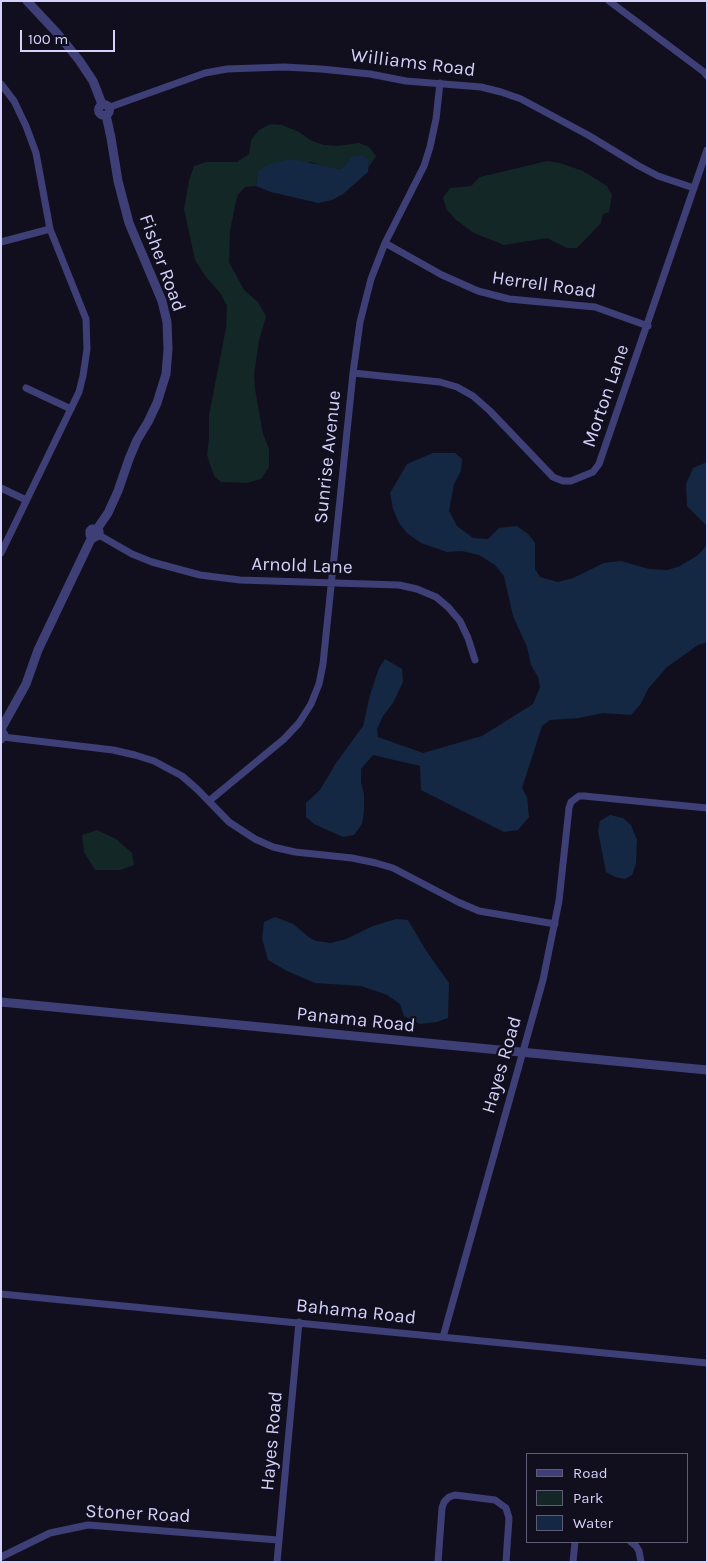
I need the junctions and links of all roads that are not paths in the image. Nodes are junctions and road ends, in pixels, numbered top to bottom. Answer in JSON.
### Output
{"nodes":[{"id":1,"x":27,"y":1,"type":"edge"},
{"id":2,"x":609,"y":1,"type":"edge"},
{"id":3,"x":707,"y":76,"type":"edge"},
{"id":4,"x":1,"y":84,"type":"edge"},
{"id":5,"x":440,"y":84,"type":"junction"},
{"id":6,"x":106,"y":109,"type":"junction"},
{"id":7,"x":707,"y":150,"type":"edge"},
{"id":8,"x":694,"y":188,"type":"junction"},
{"id":9,"x":50,"y":229,"type":"junction"},
{"id":10,"x":1,"y":242,"type":"edge"},
{"id":11,"x":384,"y":243,"type":"junction"},
{"id":12,"x":648,"y":326,"type":"junction"},
{"id":13,"x":353,"y":373,"type":"junction"},
{"id":14,"x":26,"y":388,"type":"dead end"},
{"id":15,"x":71,"y":409,"type":"junction"},
{"id":16,"x":1,"y":488,"type":"edge"},
{"id":17,"x":26,"y":500,"type":"junction"},
{"id":18,"x":96,"y":534,"type":"junction"},
{"id":19,"x":1,"y":552,"type":"edge"},
{"id":20,"x":332,"y":583,"type":"junction"},
{"id":21,"x":475,"y":660,"type":"dead end"},
{"id":22,"x":2,"y":734,"type":"edge"},
{"id":23,"x":209,"y":801,"type":"junction"},
{"id":24,"x":707,"y":808,"type":"edge"},
{"id":25,"x":554,"y":924,"type":"junction"},
{"id":26,"x":1,"y":1002,"type":"edge"},
{"id":27,"x":522,"y":1052,"type":"junction"},
{"id":28,"x":707,"y":1070,"type":"edge"},
{"id":29,"x":1,"y":1294,"type":"edge"},
{"id":30,"x":299,"y":1322,"type":"junction"},
{"id":31,"x":443,"y":1337,"type":"junction"},
{"id":32,"x":707,"y":1363,"type":"edge"},
{"id":33,"x":278,"y":1540,"type":"junction"},
{"id":34,"x":575,"y":1543,"type":"edge"},
{"id":35,"x":632,"y":1543,"type":"edge"},
{"id":36,"x":1,"y":1557,"type":"edge"},
{"id":37,"x":277,"y":1562,"type":"edge"},
{"id":38,"x":438,"y":1562,"type":"edge"},
{"id":39,"x":506,"y":1562,"type":"edge"},
{"id":40,"x":573,"y":1562,"type":"edge"},
{"id":41,"x":640,"y":1562,"type":"edge"}],
"edges":[{"from":1,"to":6,"type":"street","name":"Fisher Road"},
{"from":2,"to":3,"type":"street"},
{"from":4,"to":9,"type":"street"},
{"from":5,"to":6,"type":"street","name":"Williams Road"},
{"from":5,"to":8,"type":"street","name":"Williams Road"},
{"from":5,"to":11,"type":"street","name":"Sunrise Avenue"},
{"from":6,"to":18,"type":"street","name":"Fisher Road"},
{"from":7,"to":8,"type":"street","name":"Morton Lane"},
{"from":8,"to":12,"type":"street","name":"Morton Lane"},
{"from":9,"to":10,"type":"street"},
{"from":9,"to":15,"type":"street"},
{"from":11,"to":12,"type":"street","name":"Herrell Road"},
{"from":11,"to":13,"type":"street","name":"Sunrise Avenue"},
{"from":12,"to":13,"type":"street","name":"Morton Lane"},
{"from":13,"to":20,"type":"street","name":"Sunrise Avenue"},
{"from":14,"to":15,"type":"street"},
{"from":15,"to":17,"type":"street"},
{"from":16,"to":17,"type":"street"},
{"from":17,"to":19,"type":"street"},
{"from":18,"to":20,"type":"street","name":"Arnold Lane"},
{"from":18,"to":22,"type":"street","name":"Fisher Road"},
{"from":20,"to":21,"type":"street","name":"Arnold Lane"},
{"from":20,"to":23,"type":"street","name":"Sunrise Avenue"},
{"from":22,"to":23,"type":"street"},
{"from":23,"to":25,"type":"street"},
{"from":24,"to":25,"type":"street","name":"Hayes Road"},
{"from":25,"to":27,"type":"street","name":"Hayes Road"},
{"from":26,"to":27,"type":"street","name":"Panama Road"},
{"from":27,"to":28,"type":"street","name":"Panama Road"},
{"from":27,"to":31,"type":"street","name":"Hayes Road"},
{"from":29,"to":30,"type":"street","name":"Bahama Road"},
{"from":30,"to":31,"type":"street","name":"Bahama Road"},
{"from":30,"to":33,"type":"street","name":"Hayes Road"},
{"from":31,"to":32,"type":"street","name":"Bahama Road"},
{"from":33,"to":36,"type":"street","name":"Stoner Road"},
{"from":33,"to":37,"type":"street","name":"Hayes Road"},
{"from":34,"to":40,"type":"street"},
{"from":35,"to":41,"type":"street"},
{"from":38,"to":39,"type":"street"}]}
